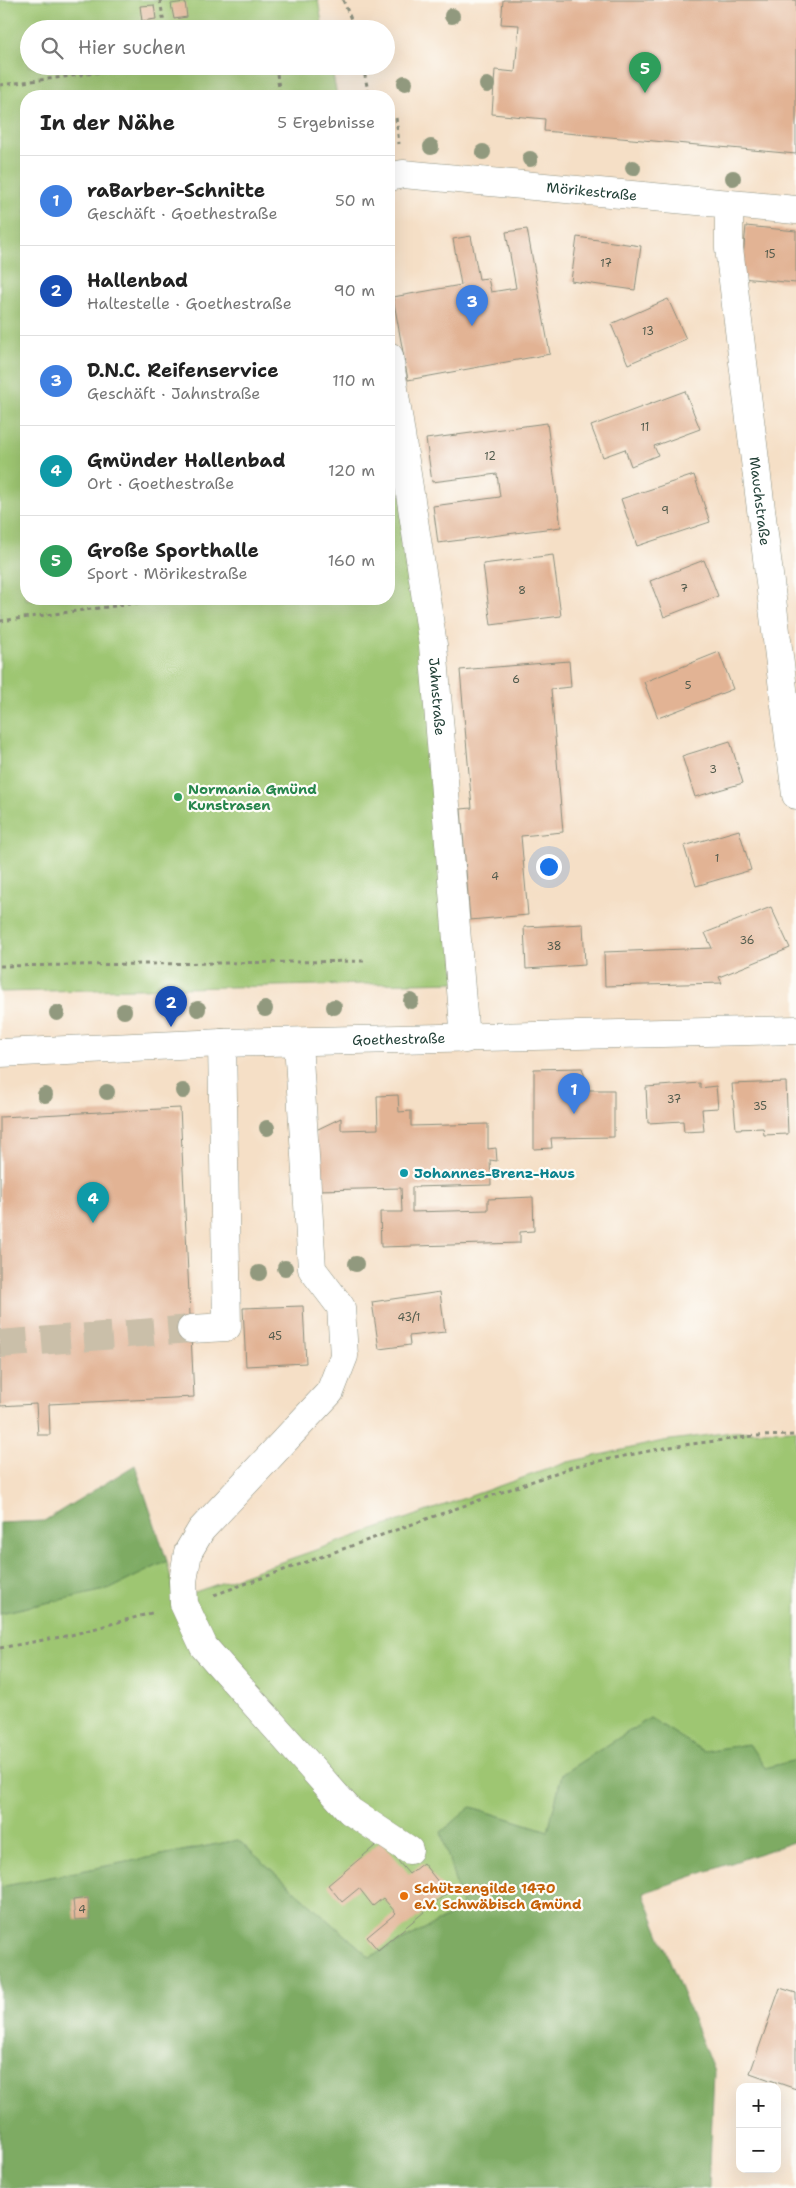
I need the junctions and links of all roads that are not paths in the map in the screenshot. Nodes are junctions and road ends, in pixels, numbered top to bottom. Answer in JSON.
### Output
{"nodes":[{"id":1,"x":395,"y":176,"type":"edge"},
{"id":2,"x":729,"y":205,"type":"junction"},
{"id":3,"x":796,"y":210,"type":"edge"},
{"id":4,"x":395,"y":395,"type":"edge"},
{"id":5,"x":796,"y":795,"type":"edge"},
{"id":6,"x":796,"y":1030,"type":"edge"},
{"id":7,"x":465,"y":1039,"type":"junction"},
{"id":8,"x":298,"y":1042,"type":"junction"},
{"id":9,"x":222,"y":1043,"type":"junction"},
{"id":10,"x":0,"y":1053,"type":"edge"},
{"id":11,"x":191,"y":1329,"type":"tunnel mouth"},
{"id":12,"x":409,"y":1850,"type":"dead end"}],
"edges":[{"from":1,"to":2,"type":"street","name":"Mörikestraße"},
{"from":2,"to":3,"type":"street","name":"Mörikestraße"},
{"from":2,"to":5,"type":"street","name":"Mauchstraße"},
{"from":4,"to":7,"type":"street","name":"Jahnstraße"},
{"from":6,"to":7,"type":"street","name":"Goethestraße"},
{"from":7,"to":8,"type":"street","name":"Goethestraße"},
{"from":8,"to":9,"type":"street","name":"Goethestraße"},
{"from":8,"to":12,"type":"street"},
{"from":9,"to":10,"type":"street","name":"Goethestraße"},
{"from":9,"to":11,"type":"street"}]}
